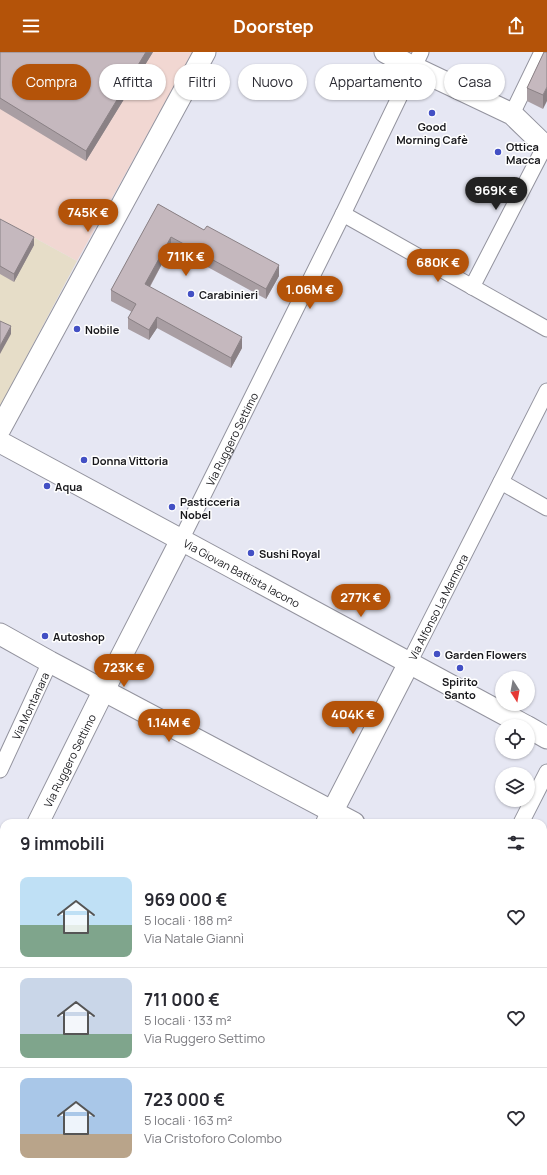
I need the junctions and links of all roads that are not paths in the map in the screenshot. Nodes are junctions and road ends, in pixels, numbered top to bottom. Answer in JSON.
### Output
{"nodes":[{"id":1,"x":205,"y":52,"type":"edge"},
{"id":2,"x":385,"y":52,"type":"edge"},
{"id":3,"x":542,"y":52,"type":"edge"},
{"id":4,"x":417,"y":60,"type":"edge"},
{"id":5,"x":512,"y":114,"type":"junction"},
{"id":6,"x":546,"y":145,"type":"edge"},
{"id":7,"x":343,"y":214,"type":"junction"},
{"id":8,"x":472,"y":287,"type":"junction"},
{"id":9,"x":547,"y":329,"type":"edge"},
{"id":10,"x":547,"y":391,"type":"edge"},
{"id":11,"x":0,"y":429,"type":"edge"},
{"id":12,"x":0,"y":442,"type":"edge"},
{"id":13,"x":501,"y":482,"type":"junction"},
{"id":14,"x":547,"y":508,"type":"edge"},
{"id":15,"x":181,"y":540,"type":"junction"},
{"id":16,"x":0,"y":634,"type":"edge"},
{"id":17,"x":50,"y":662,"type":"junction"},
{"id":18,"x":409,"y":663,"type":"junction"},
{"id":19,"x":104,"y":690,"type":"junction"},
{"id":20,"x":512,"y":719,"type":"edge"},
{"id":21,"x":535,"y":731,"type":"edge"},
{"id":22,"x":547,"y":738,"type":"edge"},
{"id":23,"x":0,"y":770,"type":"edge"},
{"id":24,"x":547,"y":772,"type":"edge"},
{"id":25,"x":330,"y":817,"type":"edge"},
{"id":26,"x":41,"y":819,"type":"edge"},
{"id":27,"x":523,"y":819,"type":"edge"}],
"edges":[{"from":1,"to":11,"type":"main road"},
{"from":2,"to":4,"type":"main road"},
{"from":3,"to":5,"type":"street"},
{"from":4,"to":5,"type":"main road"},
{"from":4,"to":7,"type":"street","name":"Via Ruggero Settimo"},
{"from":5,"to":6,"type":"main road"},
{"from":6,"to":8,"type":"street"},
{"from":7,"to":8,"type":"street"},
{"from":7,"to":15,"type":"street","name":"Via Ruggero Settimo"},
{"from":8,"to":9,"type":"street"},
{"from":10,"to":13,"type":"street","name":"Via Alfonso La Marmora"},
{"from":12,"to":15,"type":"main road","name":"Via Giovan Battista Iacono"},
{"from":13,"to":14,"type":"street"},
{"from":13,"to":18,"type":"street","name":"Via Alfonso La Marmora"},
{"from":15,"to":18,"type":"main road","name":"Via Giovan Battista Iacono"},
{"from":15,"to":19,"type":"main road","name":"Via Ruggero Settimo"},
{"from":16,"to":17,"type":"main road"},
{"from":17,"to":19,"type":"main road"},
{"from":17,"to":23,"type":"street","name":"Via Montanara"},
{"from":18,"to":20,"type":"main road","name":"Via Giovan Battista Iacono"},
{"from":18,"to":25,"type":"main road","name":"Via Alfonso La Marmora"},
{"from":19,"to":25,"type":"main road"},
{"from":19,"to":26,"type":"main road","name":"Via Ruggero Settimo"},
{"from":21,"to":22,"type":"main road","name":"Via Giovan Battista Iacono"},
{"from":24,"to":27,"type":"street"}]}
